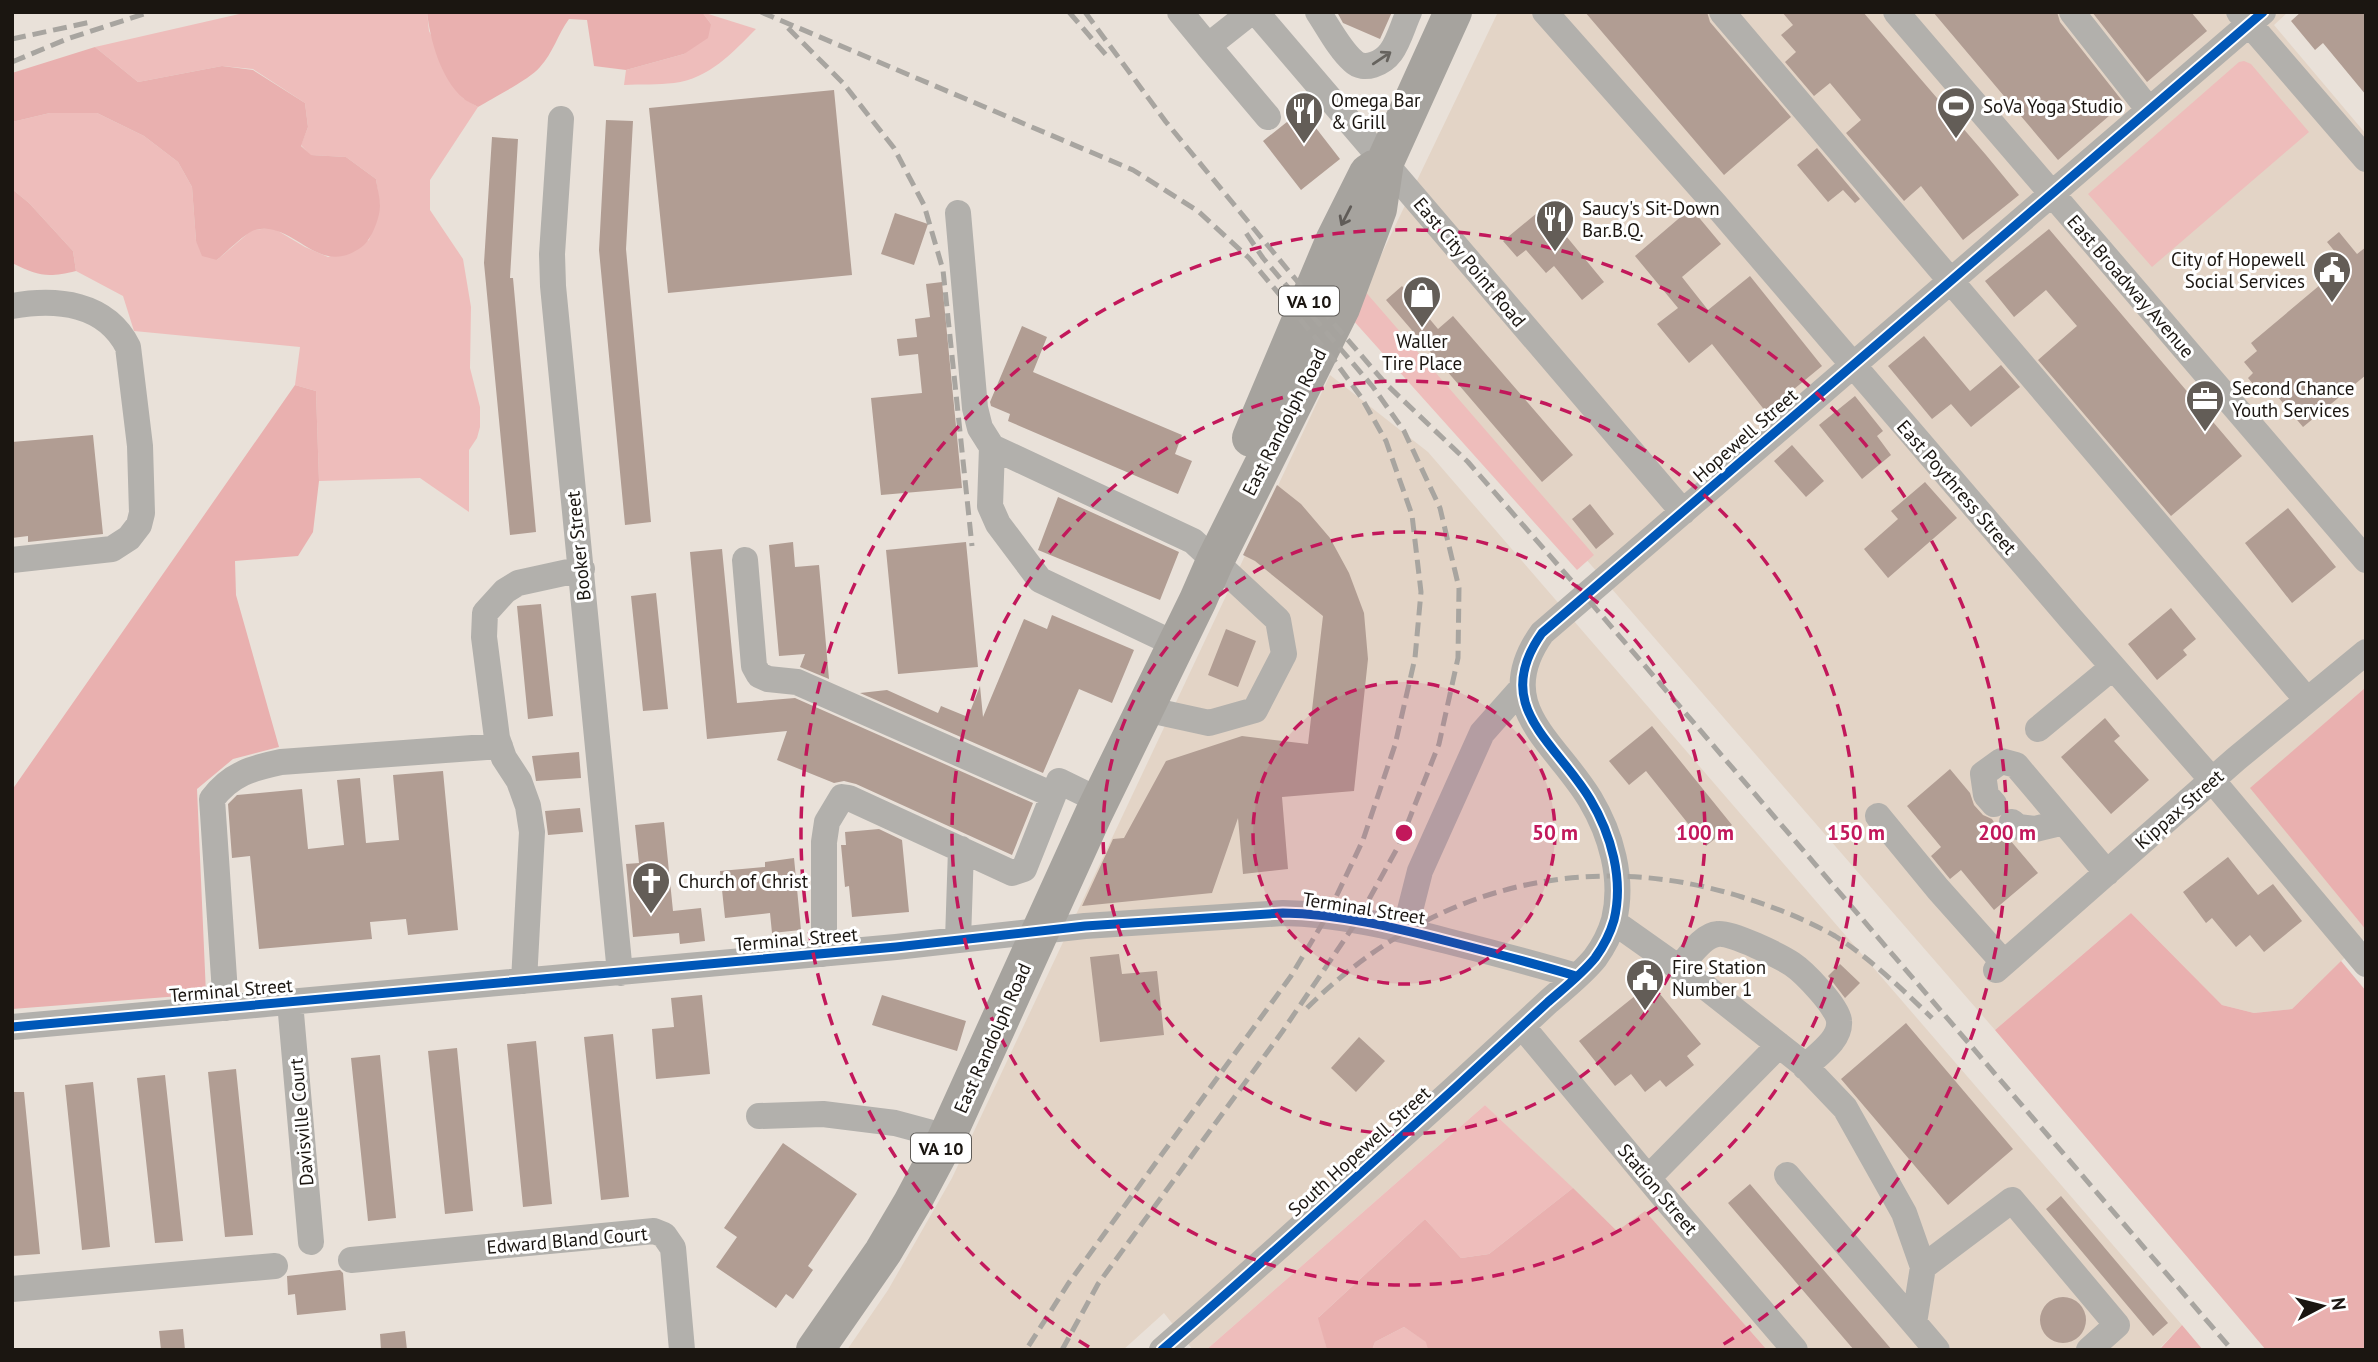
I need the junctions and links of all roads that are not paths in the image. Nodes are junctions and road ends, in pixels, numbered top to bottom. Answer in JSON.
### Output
{"nodes":[{"id":1,"x":1180,"y":12,"type":"edge"},
{"id":2,"x":1254,"y":12,"type":"edge"},
{"id":3,"x":1318,"y":12,"type":"edge"},
{"id":4,"x":1409,"y":12,"type":"edge"},
{"id":5,"x":1453,"y":12,"type":"edge"},
{"id":6,"x":1545,"y":12,"type":"edge"},
{"id":7,"x":1722,"y":12,"type":"edge"},
{"id":8,"x":1896,"y":12,"type":"edge"},
{"id":9,"x":2072,"y":12,"type":"edge"},
{"id":10,"x":2250,"y":16,"type":"edge"},
{"id":11,"x":1208,"y":46,"type":"junction"},
{"id":12,"x":2149,"y":110,"type":"junction"},
{"id":13,"x":1268,"y":117,"type":"dead end"},
{"id":14,"x":561,"y":119,"type":"dead end"},
{"id":15,"x":2366,"y":159,"type":"edge"},
{"id":16,"x":1385,"y":162,"type":"junction"},
{"id":17,"x":2051,"y":193,"type":"junction"},
{"id":18,"x":958,"y":213,"type":"dead end"},
{"id":19,"x":1950,"y":280,"type":"junction"},
{"id":20,"x":12,"y":306,"type":"edge"},
{"id":21,"x":1853,"y":365,"type":"junction"},
{"id":22,"x":992,"y":447,"type":"junction"},
{"id":23,"x":1683,"y":513,"type":"junction"},
{"id":24,"x":2366,"y":559,"type":"edge"},
{"id":25,"x":12,"y":560,"type":"edge"},
{"id":26,"x":745,"y":560,"type":"dead end"},
{"id":27,"x":1215,"y":561,"type":"junction"},
{"id":28,"x":582,"y":569,"type":"junction"},
{"id":29,"x":1177,"y":645,"type":"junction"},
{"id":30,"x":2366,"y":652,"type":"edge"},
{"id":31,"x":2113,"y":667,"type":"junction"},
{"id":32,"x":1522,"y":688,"type":"junction"},
{"id":33,"x":2307,"y":700,"type":"junction"},
{"id":34,"x":1145,"y":709,"type":"junction"},
{"id":35,"x":2038,"y":729,"type":"dead end"},
{"id":36,"x":500,"y":746,"type":"junction"},
{"id":37,"x":2212,"y":780,"type":"junction"},
{"id":38,"x":1053,"y":795,"type":"junction"},
{"id":39,"x":1100,"y":800,"type":"junction"},
{"id":40,"x":1878,"y":816,"type":"dead end"},
{"id":41,"x":2064,"y":822,"type":"junction"},
{"id":42,"x":961,"y":849,"type":"junction"},
{"id":43,"x":2107,"y":873,"type":"junction"},
{"id":44,"x":1614,"y":922,"type":"junction"},
{"id":45,"x":1405,"y":930,"type":"junction"},
{"id":46,"x":1040,"y":931,"type":"junction"},
{"id":47,"x":958,"y":940,"type":"junction"},
{"id":48,"x":824,"y":954,"type":"junction"},
{"id":49,"x":2366,"y":964,"type":"edge"},
{"id":50,"x":1679,"y":968,"type":"junction"},
{"id":51,"x":620,"y":973,"type":"junction"},
{"id":52,"x":1576,"y":976,"type":"junction"},
{"id":53,"x":524,"y":981,"type":"junction"},
{"id":54,"x":290,"y":1002,"type":"junction"},
{"id":55,"x":226,"y":1008,"type":"junction"},
{"id":56,"x":1522,"y":1026,"type":"junction"},
{"id":57,"x":12,"y":1027,"type":"edge"},
{"id":58,"x":1779,"y":1045,"type":"junction"},
{"id":59,"x":1805,"y":1067,"type":"junction"},
{"id":60,"x":759,"y":1116,"type":"dead end"},
{"id":61,"x":947,"y":1137,"type":"junction"},
{"id":62,"x":1787,"y":1175,"type":"dead end"},
{"id":63,"x":1648,"y":1178,"type":"junction"},
{"id":64,"x":311,"y":1242,"type":"dead end"},
{"id":65,"x":351,"y":1260,"type":"dead end"},
{"id":66,"x":275,"y":1266,"type":"dead end"},
{"id":67,"x":1923,"y":1267,"type":"junction"},
{"id":68,"x":12,"y":1289,"type":"edge"},
{"id":69,"x":1914,"y":1323,"type":"junction"},
{"id":70,"x":682,"y":1350,"type":"edge"},
{"id":71,"x":815,"y":1350,"type":"edge"},
{"id":72,"x":1162,"y":1350,"type":"edge"},
{"id":73,"x":1796,"y":1350,"type":"edge"},
{"id":74,"x":1937,"y":1350,"type":"edge"},
{"id":75,"x":2089,"y":1350,"type":"edge"}],
"edges":[{"from":1,"to":11,"type":"street"},
{"from":2,"to":11,"type":"street"},
{"from":2,"to":16,"type":"street","name":"East City Point Road"},
{"from":3,"to":4,"type":"street","one_way":true},
{"from":5,"to":16,"type":"highway","name":"East Randolph Road","number":"VA 10"},
{"from":6,"to":21,"type":"street","name":"East Poythress Street"},
{"from":7,"to":19,"type":"street"},
{"from":8,"to":17,"type":"street","name":"East Broadway Avenue"},
{"from":9,"to":12,"type":"street"},
{"from":10,"to":12,"type":"street","name":"Hopewell Street"},
{"from":10,"to":15,"type":"street"},
{"from":11,"to":13,"type":"street"},
{"from":12,"to":17,"type":"street","name":"Hopewell Street"},
{"from":14,"to":28,"type":"street","name":"Booker Street"},
{"from":16,"to":23,"type":"street","name":"East City Point Road"},
{"from":16,"to":27,"type":"highway","name":"East Randolph Road","number":"VA 10"},
{"from":17,"to":19,"type":"street","name":"Hopewell Street"},
{"from":17,"to":24,"type":"street","name":"East Broadway Avenue"},
{"from":18,"to":22,"type":"street"},
{"from":19,"to":21,"type":"street","name":"Hopewell Street"},
{"from":19,"to":33,"type":"street"},
{"from":20,"to":25,"type":"street"},
{"from":21,"to":23,"type":"street","name":"Hopewell Street"},
{"from":21,"to":31,"type":"street","name":"East Poythress Street"},
{"from":22,"to":27,"type":"street"},
{"from":22,"to":29,"type":"street"},
{"from":23,"to":32,"type":"street","name":"Hopewell Street"},
{"from":26,"to":38,"type":"street"},
{"from":27,"to":29,"type":"highway","name":"East Randolph Road","number":"VA 10"},
{"from":27,"to":34,"type":"street"},
{"from":28,"to":36,"type":"street"},
{"from":28,"to":51,"type":"street","name":"Booker Street"},
{"from":29,"to":34,"type":"highway","name":"East Randolph Road","number":"VA 10"},
{"from":30,"to":33,"type":"street","name":"Kippax Street"},
{"from":31,"to":35,"type":"street"},
{"from":31,"to":37,"type":"street","name":"East Poythress Street"},
{"from":32,"to":44,"type":"street"},
{"from":32,"to":45,"type":"street"},
{"from":33,"to":37,"type":"street","name":"Kippax Street"},
{"from":34,"to":39,"type":"highway","name":"East Randolph Road","number":"VA 10"},
{"from":36,"to":53,"type":"street"},
{"from":36,"to":55,"type":"street"},
{"from":37,"to":43,"type":"street","name":"Kippax Street"},
{"from":37,"to":49,"type":"street","name":"East Poythress Street"},
{"from":38,"to":39,"type":"street"},
{"from":38,"to":42,"type":"street"},
{"from":39,"to":46,"type":"highway","name":"East Randolph Road","number":"VA 10"},
{"from":40,"to":43,"type":"street","name":"Kippax Street"},
{"from":41,"to":41,"type":"street"},
{"from":41,"to":43,"type":"street"},
{"from":42,"to":47,"type":"street"},
{"from":42,"to":48,"type":"street"},
{"from":44,"to":50,"type":"street"},
{"from":44,"to":52,"type":"street"},
{"from":45,"to":46,"type":"street","name":"Terminal Street"},
{"from":45,"to":52,"type":"street","name":"Terminal Street"},
{"from":46,"to":47,"type":"street","name":"Terminal Street"},
{"from":46,"to":61,"type":"highway","name":"East Randolph Road","number":"VA 10"},
{"from":47,"to":48,"type":"street","name":"Terminal Street"},
{"from":48,"to":51,"type":"street","name":"Terminal Street"},
{"from":50,"to":58,"type":"street"},
{"from":50,"to":59,"type":"street"},
{"from":51,"to":53,"type":"street","name":"Terminal Street"},
{"from":52,"to":56,"type":"street","name":"South Hopewell Street"},
{"from":53,"to":54,"type":"street","name":"Terminal Street"},
{"from":54,"to":55,"type":"street","name":"Terminal Street"},
{"from":54,"to":64,"type":"street","name":"Davisville Court"},
{"from":55,"to":57,"type":"street","name":"Terminal Street"},
{"from":56,"to":63,"type":"street","name":"Station Street"},
{"from":56,"to":72,"type":"street","name":"South Hopewell Street"},
{"from":58,"to":59,"type":"street"},
{"from":58,"to":63,"type":"street"},
{"from":59,"to":67,"type":"street"},
{"from":60,"to":61,"type":"street"},
{"from":61,"to":71,"type":"highway","name":"East Randolph Road","number":"VA 10"},
{"from":62,"to":69,"type":"street"},
{"from":63,"to":73,"type":"street","name":"Station Street"},
{"from":65,"to":70,"type":"street","name":"Edward Bland Court"},
{"from":66,"to":68,"type":"street"},
{"from":67,"to":69,"type":"street"},
{"from":67,"to":75,"type":"street"},
{"from":69,"to":74,"type":"street"}]}
